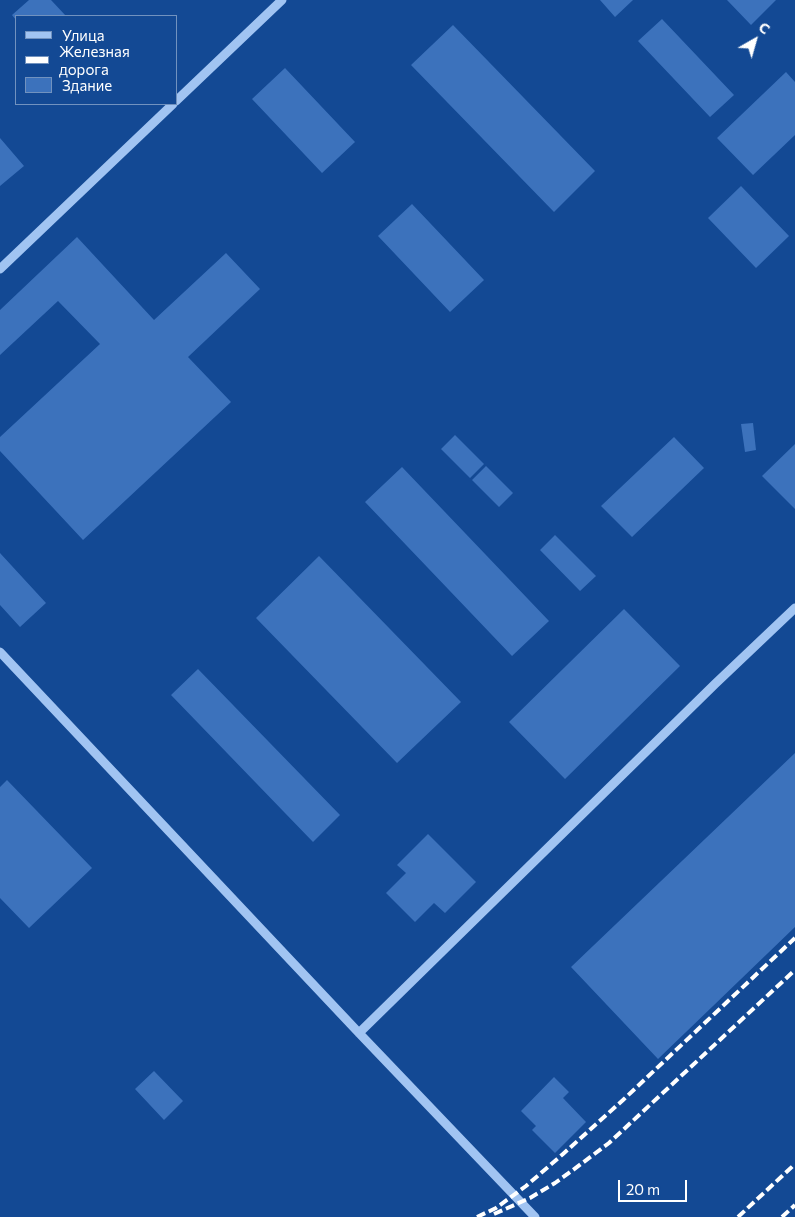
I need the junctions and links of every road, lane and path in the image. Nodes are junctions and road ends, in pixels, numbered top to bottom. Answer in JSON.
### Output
{"nodes":[{"id":1,"x":282,"y":0,"type":"edge"},
{"id":2,"x":178,"y":99,"type":"edge"},
{"id":3,"x":172,"y":105,"type":"edge"},
{"id":4,"x":0,"y":268,"type":"edge"},
{"id":5,"x":795,"y":608,"type":"edge"},
{"id":6,"x":0,"y":652,"type":"edge"},
{"id":7,"x":359,"y":1032,"type":"junction"},
{"id":8,"x":535,"y":1217,"type":"edge"}],
"edges":[{"from":1,"to":2,"type":"street"},
{"from":3,"to":4,"type":"street"},
{"from":5,"to":7,"type":"street"},
{"from":6,"to":7,"type":"street"},
{"from":7,"to":8,"type":"street"}]}
